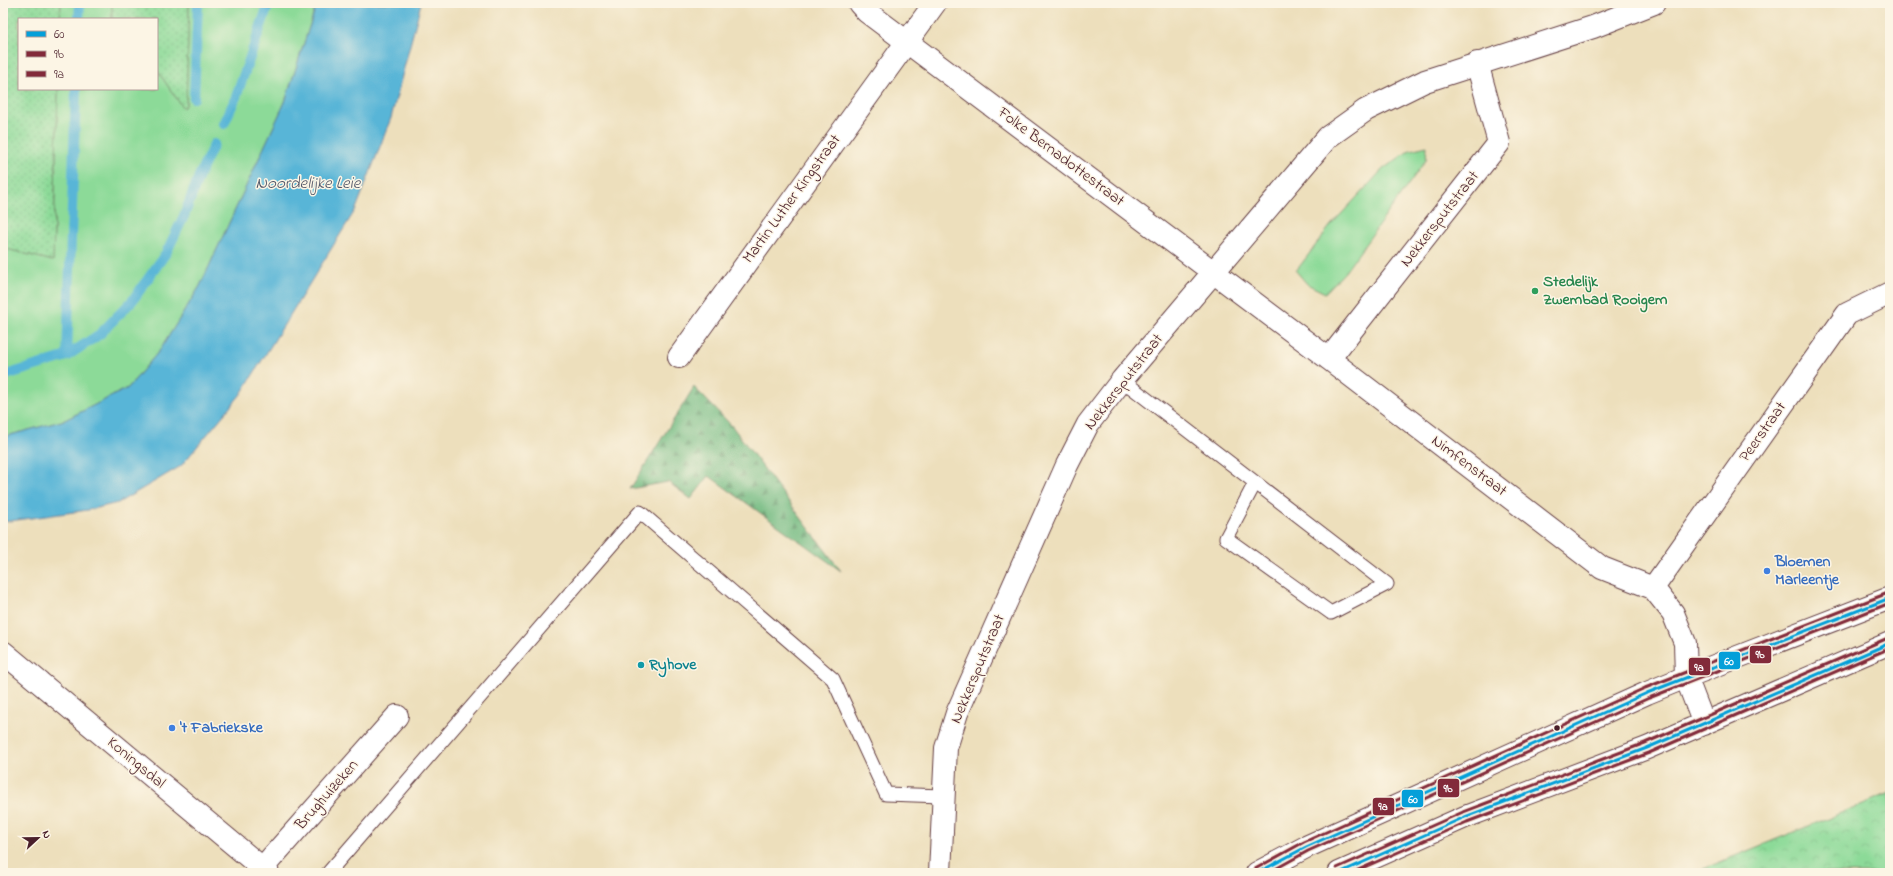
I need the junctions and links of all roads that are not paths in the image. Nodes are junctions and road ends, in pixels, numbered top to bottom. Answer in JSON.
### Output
{"nodes":[{"id":1,"x":859,"y":3,"type":"edge"},
{"id":2,"x":935,"y":3,"type":"edge"},
{"id":3,"x":1654,"y":3,"type":"edge"},
{"id":4,"x":906,"y":41,"type":"junction"},
{"id":5,"x":1477,"y":64,"type":"junction"},
{"id":6,"x":1215,"y":272,"type":"junction"},
{"id":7,"x":1890,"y":293,"type":"edge"},
{"id":8,"x":679,"y":357,"type":"dead end"},
{"id":9,"x":1330,"y":359,"type":"junction"},
{"id":10,"x":1122,"y":380,"type":"junction"},
{"id":11,"x":1255,"y":483,"type":"junction"},
{"id":12,"x":1652,"y":588,"type":"junction"},
{"id":13,"x":1890,"y":598,"type":"edge"},
{"id":14,"x":1890,"y":643,"type":"edge"},
{"id":15,"x":3,"y":652,"type":"edge"},
{"id":16,"x":1686,"y":677,"type":"junction"},
{"id":17,"x":397,"y":716,"type":"dead end"},
{"id":18,"x":1704,"y":724,"type":"junction"},
{"id":19,"x":942,"y":796,"type":"junction"},
{"id":20,"x":263,"y":871,"type":"edge"},
{"id":21,"x":328,"y":873,"type":"edge"},
{"id":22,"x":940,"y":873,"type":"edge"},
{"id":23,"x":1257,"y":873,"type":"edge"},
{"id":24,"x":1339,"y":873,"type":"edge"}],
"edges":[{"from":1,"to":4,"type":"street","name":"Folke Bernadottestraat"},
{"from":2,"to":4,"type":"street","name":"Martin Luther Kingstraat"},
{"from":3,"to":5,"type":"street","name":"Nekkersputstraat"},
{"from":4,"to":6,"type":"street","name":"Folke Bernadottestraat"},
{"from":4,"to":8,"type":"street","name":"Martin Luther Kingstraat"},
{"from":5,"to":6,"type":"street","name":"Nekkersputstraat"},
{"from":5,"to":9,"type":"street","name":"Nekkersputstraat"},
{"from":6,"to":9,"type":"street","name":"Nimfenstraat"},
{"from":6,"to":10,"type":"street","name":"Nekkersputstraat"},
{"from":7,"to":12,"type":"street","name":"Peerstraat"},
{"from":9,"to":12,"type":"street","name":"Nimfenstraat"},
{"from":10,"to":11,"type":"lane"},
{"from":10,"to":19,"type":"street","name":"Nekkersputstraat"},
{"from":11,"to":11,"type":"lane"},
{"from":12,"to":16,"type":"street","name":"Nimfenstraat"},
{"from":13,"to":16,"type":"street"},
{"from":14,"to":18,"type":"street"},
{"from":15,"to":20,"type":"street","name":"Koningsdal"},
{"from":16,"to":18,"type":"street"},
{"from":16,"to":23,"type":"street"},
{"from":17,"to":20,"type":"street","name":"Brughuizeken"},
{"from":18,"to":24,"type":"street"},
{"from":19,"to":21,"type":"lane"},
{"from":19,"to":22,"type":"street","name":"Nekkersputstraat"}]}
